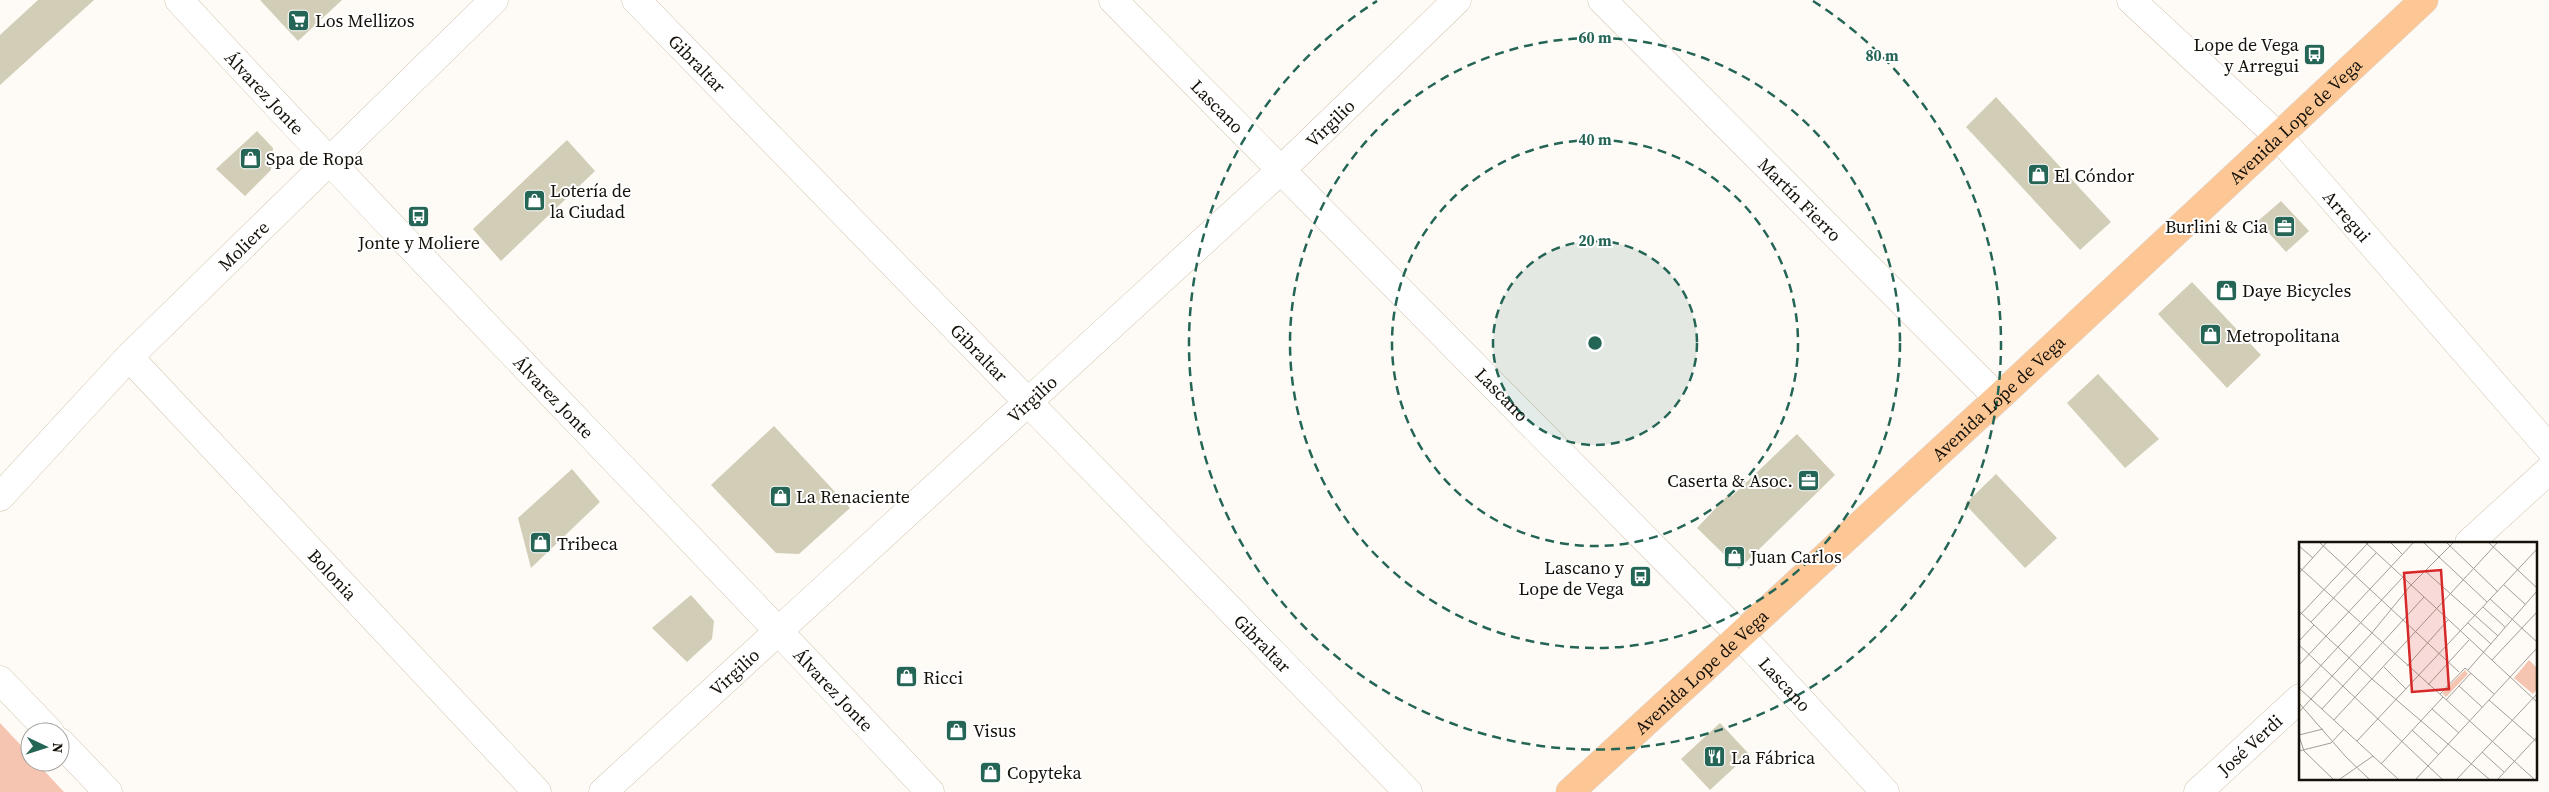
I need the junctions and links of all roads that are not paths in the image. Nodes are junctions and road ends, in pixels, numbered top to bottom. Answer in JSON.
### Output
{"nodes":[{"id":1,"x":179,"y":0,"type":"edge"},
{"id":2,"x":494,"y":0,"type":"edge"},
{"id":3,"x":636,"y":0,"type":"edge"},
{"id":4,"x":1113,"y":0,"type":"edge"},
{"id":5,"x":1457,"y":0,"type":"edge"},
{"id":6,"x":1602,"y":0,"type":"edge"},
{"id":7,"x":2131,"y":0,"type":"edge"},
{"id":8,"x":2424,"y":0,"type":"edge"},
{"id":9,"x":2279,"y":137,"type":"junction"},
{"id":10,"x":330,"y":162,"type":"junction"},
{"id":11,"x":1282,"y":169,"type":"junction"},
{"id":12,"x":129,"y":357,"type":"junction"},
{"id":13,"x":1998,"y":398,"type":"junction"},
{"id":14,"x":1028,"y":402,"type":"junction"},
{"id":15,"x":2549,"y":448,"type":"edge"},
{"id":16,"x":2549,"y":470,"type":"edge"},
{"id":17,"x":0,"y":497,"type":"edge"},
{"id":18,"x":2470,"y":542,"type":"edge"},
{"id":19,"x":780,"y":631,"type":"junction"},
{"id":20,"x":1741,"y":636,"type":"junction"},
{"id":21,"x":0,"y":680,"type":"edge"},
{"id":22,"x":2299,"y":699,"type":"edge"},
{"id":23,"x":40,"y":722,"type":"edge"},
{"id":24,"x":70,"y":752,"type":"edge"},
{"id":25,"x":108,"y":792,"type":"edge"},
{"id":26,"x":537,"y":792,"type":"edge"},
{"id":27,"x":603,"y":792,"type":"edge"},
{"id":28,"x":930,"y":792,"type":"edge"},
{"id":29,"x":1408,"y":792,"type":"edge"},
{"id":30,"x":1570,"y":792,"type":"edge"},
{"id":31,"x":1885,"y":792,"type":"edge"},
{"id":32,"x":2198,"y":792,"type":"edge"}],
"edges":[{"from":1,"to":10,"type":"street","name":"Álvarez Jonte"},
{"from":2,"to":10,"type":"street","name":"Moliere"},
{"from":3,"to":14,"type":"street","name":"Gibraltar"},
{"from":4,"to":11,"type":"street","name":"Lascano"},
{"from":5,"to":11,"type":"street","name":"Virgilio"},
{"from":6,"to":13,"type":"street","name":"Martín Fierro"},
{"from":7,"to":9,"type":"street","name":"Arregui"},
{"from":8,"to":9,"type":"main road","name":"Avenida Lope de Vega"},
{"from":9,"to":13,"type":"main road","name":"Avenida Lope de Vega"},
{"from":9,"to":15,"type":"street","name":"Arregui"},
{"from":10,"to":12,"type":"street","name":"Moliere"},
{"from":10,"to":19,"type":"street","name":"Álvarez Jonte"},
{"from":11,"to":14,"type":"street","name":"Virgilio"},
{"from":11,"to":20,"type":"street","name":"Lascano"},
{"from":12,"to":17,"type":"street","name":"Moliere"},
{"from":12,"to":26,"type":"street","name":"Bolonia"},
{"from":13,"to":20,"type":"main road","name":"Avenida Lope de Vega"},
{"from":14,"to":19,"type":"street","name":"Virgilio"},
{"from":14,"to":29,"type":"street","name":"Gibraltar"},
{"from":16,"to":18,"type":"street"},
{"from":19,"to":27,"type":"street","name":"Virgilio"},
{"from":19,"to":28,"type":"street","name":"Álvarez Jonte"},
{"from":20,"to":30,"type":"main road","name":"Avenida Lope de Vega"},
{"from":20,"to":31,"type":"street","name":"Lascano"},
{"from":21,"to":23,"type":"street"},
{"from":22,"to":32,"type":"street","name":"José Verdi"},
{"from":24,"to":25,"type":"street"}]}
